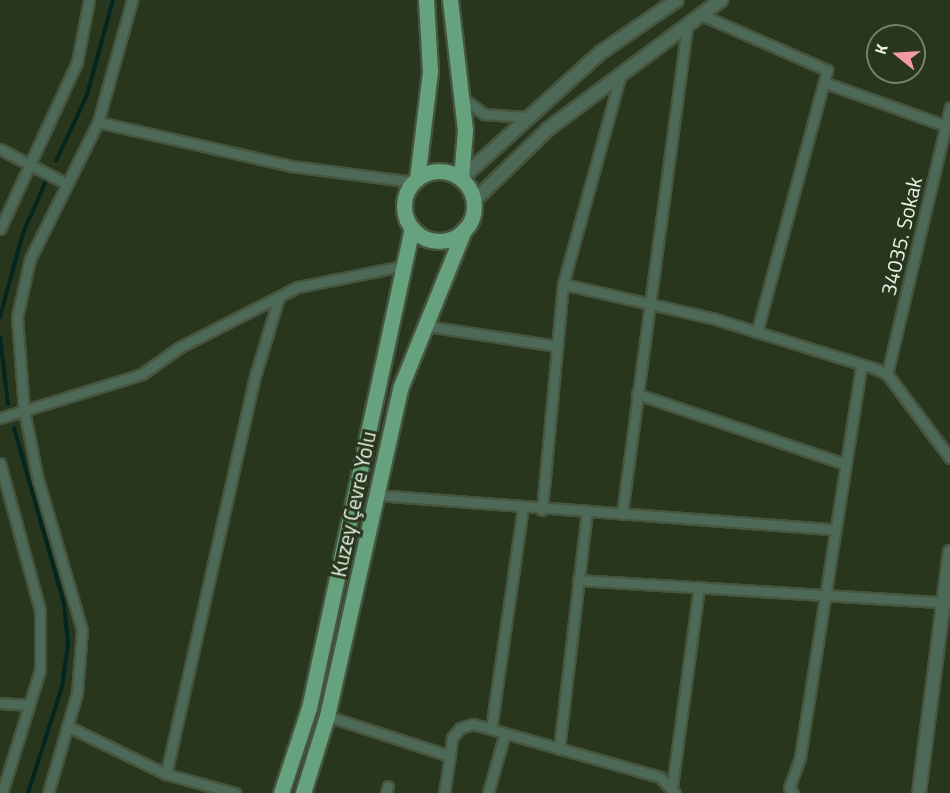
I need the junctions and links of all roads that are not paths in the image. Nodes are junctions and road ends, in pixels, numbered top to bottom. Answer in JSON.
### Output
{"nodes":[{"id":1,"x":89,"y":0,"type":"edge"},
{"id":2,"x":132,"y":0,"type":"edge"},
{"id":3,"x":426,"y":0,"type":"edge"},
{"id":4,"x":450,"y":0,"type":"edge"},
{"id":5,"x":721,"y":0,"type":"edge"},
{"id":6,"x":670,"y":2,"type":"edge"},
{"id":7,"x":699,"y":14,"type":"junction"},
{"id":8,"x":687,"y":22,"type":"junction"},
{"id":9,"x":622,"y":70,"type":"junction"},
{"id":10,"x":826,"y":83,"type":"junction"},
{"id":11,"x":462,"y":98,"type":"junction"},
{"id":12,"x":950,"y":107,"type":"edge"},
{"id":13,"x":525,"y":117,"type":"junction"},
{"id":14,"x":98,"y":122,"type":"junction"},
{"id":15,"x":946,"y":126,"type":"junction"},
{"id":16,"x":0,"y":149,"type":"edge"},
{"id":17,"x":27,"y":162,"type":"junction"},
{"id":18,"x":460,"y":179,"type":"junction"},
{"id":19,"x":416,"y":180,"type":"junction"},
{"id":20,"x":65,"y":183,"type":"junction"},
{"id":21,"x":474,"y":201,"type":"junction"},
{"id":22,"x":412,"y":228,"type":"junction"},
{"id":23,"x":0,"y":229,"type":"edge"},
{"id":24,"x":464,"y":230,"type":"junction"},
{"id":25,"x":402,"y":266,"type":"junction"},
{"id":26,"x":563,"y":284,"type":"junction"},
{"id":27,"x":279,"y":297,"type":"junction"},
{"id":28,"x":648,"y":302,"type":"junction"},
{"id":29,"x":426,"y":326,"type":"junction"},
{"id":30,"x":757,"y":332,"type":"junction"},
{"id":31,"x":557,"y":346,"type":"junction"},
{"id":32,"x":861,"y":366,"type":"junction"},
{"id":33,"x":887,"y":374,"type":"junction"},
{"id":34,"x":637,"y":393,"type":"junction"},
{"id":35,"x":24,"y":410,"type":"junction"},
{"id":36,"x":0,"y":418,"type":"edge"},
{"id":37,"x":950,"y":458,"type":"edge"},
{"id":38,"x":842,"y":463,"type":"junction"},
{"id":39,"x":0,"y":464,"type":"edge"},
{"id":40,"x":377,"y":495,"type":"junction"},
{"id":41,"x":523,"y":508,"type":"junction"},
{"id":42,"x":542,"y":510,"type":"junction"},
{"id":43,"x":586,"y":511,"type":"junction"},
{"id":44,"x":622,"y":514,"type":"junction"},
{"id":45,"x":832,"y":529,"type":"junction"},
{"id":46,"x":950,"y":552,"type":"edge"},
{"id":47,"x":578,"y":580,"type":"junction"},
{"id":48,"x":699,"y":587,"type":"junction"},
{"id":49,"x":822,"y":594,"type":"junction"},
{"id":50,"x":947,"y":603,"type":"edge"},
{"id":51,"x":0,"y":703,"type":"edge"},
{"id":52,"x":29,"y":705,"type":"junction"},
{"id":53,"x":327,"y":716,"type":"junction"},
{"id":54,"x":67,"y":726,"type":"junction"},
{"id":55,"x":490,"y":729,"type":"junction"},
{"id":56,"x":505,"y":733,"type":"junction"},
{"id":57,"x":559,"y":749,"type":"junction"},
{"id":58,"x":450,"y":756,"type":"junction"},
{"id":59,"x":166,"y":774,"type":"junction"},
{"id":60,"x":674,"y":790,"type":"edge"},
{"id":61,"x":788,"y":791,"type":"edge"},
{"id":62,"x":2,"y":793,"type":"edge"},
{"id":63,"x":48,"y":793,"type":"edge"},
{"id":64,"x":235,"y":793,"type":"edge"},
{"id":65,"x":280,"y":793,"type":"edge"},
{"id":66,"x":303,"y":793,"type":"edge"},
{"id":67,"x":444,"y":793,"type":"edge"},
{"id":68,"x":488,"y":793,"type":"edge"},
{"id":69,"x":919,"y":793,"type":"edge"}],
"edges":[{"from":1,"to":17,"type":"street"},
{"from":2,"to":14,"type":"street"},
{"from":3,"to":19,"type":"main road"},
{"from":4,"to":11,"type":"main road"},
{"from":5,"to":7,"type":"street"},
{"from":6,"to":13,"type":"street"},
{"from":7,"to":8,"type":"street"},
{"from":7,"to":10,"type":"street"},
{"from":8,"to":9,"type":"street"},
{"from":8,"to":28,"type":"street"},
{"from":9,"to":21,"type":"street"},
{"from":9,"to":26,"type":"street"},
{"from":10,"to":15,"type":"street"},
{"from":10,"to":30,"type":"street"},
{"from":11,"to":13,"type":"street"},
{"from":11,"to":18,"type":"main road"},
{"from":12,"to":15,"type":"street","name":"34035. Sokak"},
{"from":13,"to":18,"type":"street"},
{"from":14,"to":19,"type":"street"},
{"from":14,"to":20,"type":"street"},
{"from":15,"to":33,"type":"street","name":"34035. Sokak"},
{"from":16,"to":17,"type":"street"},
{"from":17,"to":20,"type":"street"},
{"from":17,"to":23,"type":"street"},
{"from":18,"to":19,"type":"main road"},
{"from":18,"to":21,"type":"main road"},
{"from":19,"to":22,"type":"main road"},
{"from":20,"to":35,"type":"street"},
{"from":21,"to":24,"type":"main road"},
{"from":22,"to":24,"type":"main road"},
{"from":22,"to":25,"type":"main road","name":"Kuzey Çevre Yolu"},
{"from":24,"to":29,"type":"main road","name":"Kuzey Çevre Yolu"},
{"from":25,"to":27,"type":"street"},
{"from":25,"to":65,"type":"main road","name":"Kuzey Çevre Yolu"},
{"from":26,"to":28,"type":"street"},
{"from":26,"to":31,"type":"street"},
{"from":27,"to":35,"type":"street"},
{"from":27,"to":59,"type":"street"},
{"from":28,"to":30,"type":"street"},
{"from":28,"to":34,"type":"street"},
{"from":29,"to":31,"type":"street"},
{"from":29,"to":40,"type":"main road","name":"Kuzey Çevre Yolu"},
{"from":30,"to":32,"type":"street"},
{"from":31,"to":42,"type":"street"},
{"from":32,"to":33,"type":"street"},
{"from":32,"to":38,"type":"street"},
{"from":33,"to":37,"type":"street"},
{"from":34,"to":38,"type":"street"},
{"from":34,"to":44,"type":"street"},
{"from":35,"to":36,"type":"street"},
{"from":35,"to":54,"type":"street"},
{"from":38,"to":45,"type":"street"},
{"from":39,"to":52,"type":"street"},
{"from":40,"to":41,"type":"street"},
{"from":40,"to":53,"type":"main road","name":"Kuzey Çevre Yolu"},
{"from":41,"to":42,"type":"street"},
{"from":41,"to":55,"type":"street"},
{"from":42,"to":43,"type":"street"},
{"from":43,"to":44,"type":"street"},
{"from":43,"to":47,"type":"street"},
{"from":44,"to":45,"type":"street"},
{"from":45,"to":49,"type":"street"},
{"from":46,"to":50,"type":"street"},
{"from":47,"to":48,"type":"street"},
{"from":47,"to":57,"type":"street"},
{"from":48,"to":49,"type":"street"},
{"from":48,"to":60,"type":"street"},
{"from":49,"to":50,"type":"street"},
{"from":49,"to":61,"type":"street"},
{"from":50,"to":69,"type":"street"},
{"from":51,"to":52,"type":"street"},
{"from":52,"to":62,"type":"street"},
{"from":53,"to":58,"type":"street"},
{"from":53,"to":66,"type":"main road","name":"Kuzey Çevre Yolu"},
{"from":54,"to":59,"type":"street"},
{"from":54,"to":63,"type":"street"},
{"from":55,"to":56,"type":"street"},
{"from":55,"to":58,"type":"street"},
{"from":56,"to":57,"type":"street"},
{"from":56,"to":68,"type":"street"},
{"from":57,"to":60,"type":"street"},
{"from":58,"to":67,"type":"street"},
{"from":59,"to":64,"type":"street"}]}
